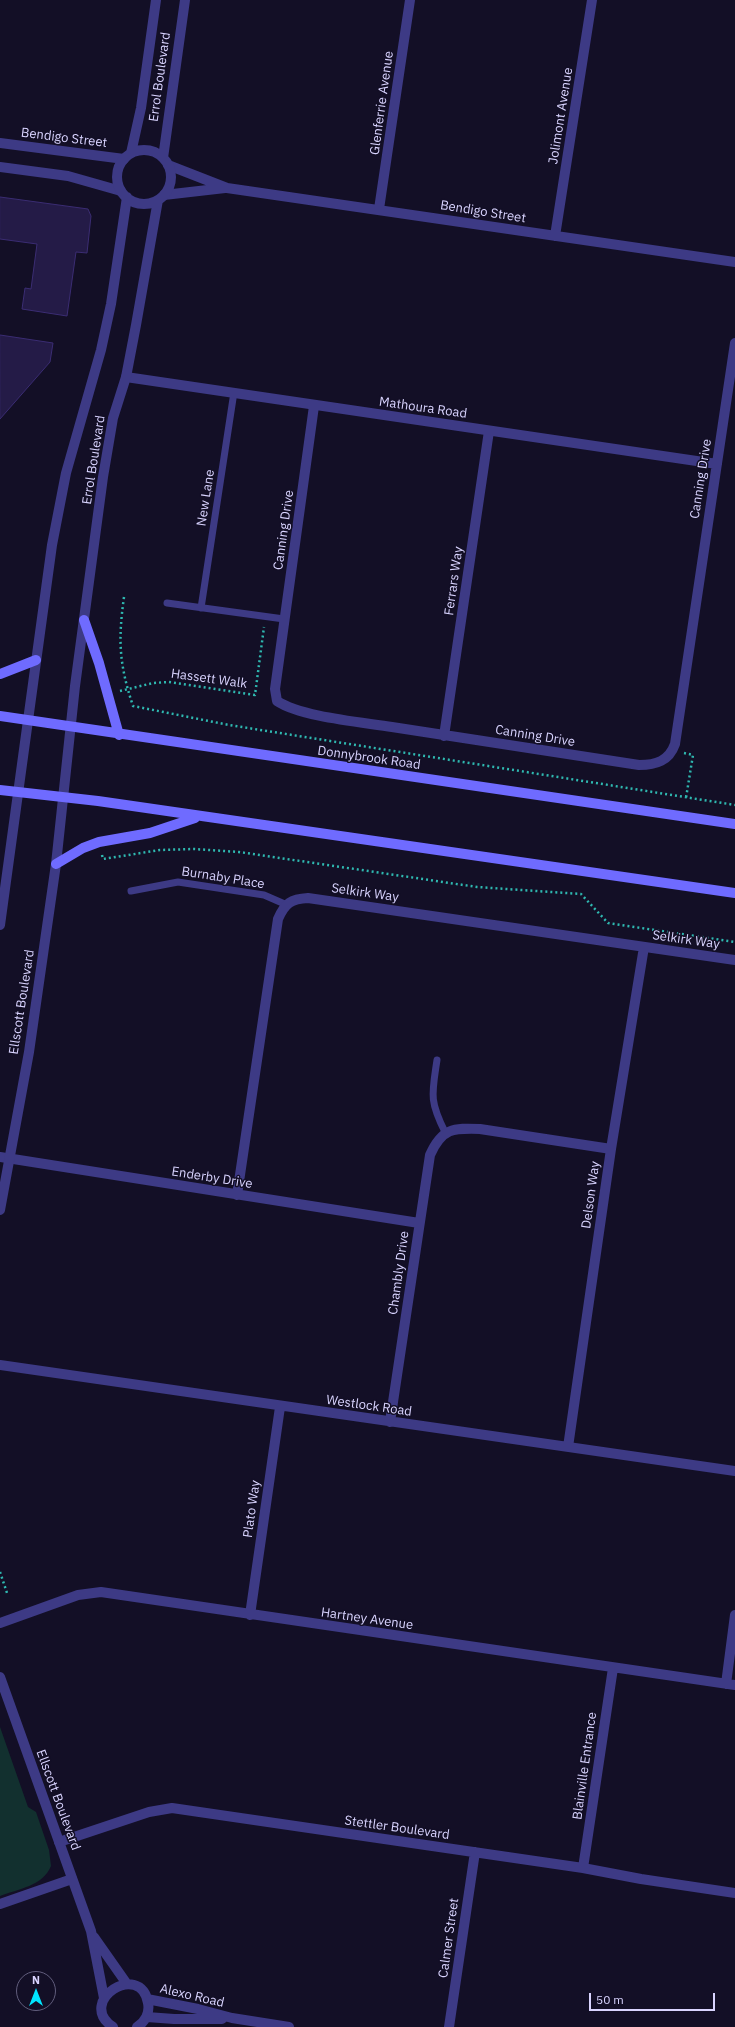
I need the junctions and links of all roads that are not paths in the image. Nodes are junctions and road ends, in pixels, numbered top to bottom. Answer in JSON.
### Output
{"nodes":[{"id":1,"x":156,"y":0,"type":"edge"},
{"id":2,"x":185,"y":0,"type":"edge"},
{"id":3,"x":410,"y":0,"type":"edge"},
{"id":4,"x":592,"y":0,"type":"edge"},
{"id":5,"x":0,"y":143,"type":"edge"},
{"id":6,"x":127,"y":156,"type":"junction"},
{"id":7,"x":165,"y":161,"type":"junction"},
{"id":8,"x":0,"y":167,"type":"edge"},
{"id":9,"x":227,"y":188,"type":"junction"},
{"id":10,"x":124,"y":194,"type":"junction"},
{"id":11,"x":161,"y":197,"type":"junction"},
{"id":12,"x":379,"y":210,"type":"junction"},
{"id":13,"x":555,"y":236,"type":"junction"},
{"id":14,"x":735,"y":262,"type":"edge"},
{"id":15,"x":735,"y":343,"type":"edge"},
{"id":16,"x":126,"y":377,"type":"junction"},
{"id":17,"x":733,"y":378,"type":"edge"},
{"id":18,"x":234,"y":392,"type":"junction"},
{"id":19,"x":314,"y":406,"type":"junction"},
{"id":20,"x":489,"y":431,"type":"junction"},
{"id":21,"x":717,"y":464,"type":"junction"},
{"id":22,"x":167,"y":602,"type":"dead end"},
{"id":23,"x":201,"y":608,"type":"junction"},
{"id":24,"x":284,"y":619,"type":"junction"},
{"id":25,"x":84,"y":620,"type":"junction"},
{"id":26,"x":36,"y":660,"type":"junction"},
{"id":27,"x":0,"y":674,"type":"edge"},
{"id":28,"x":0,"y":716,"type":"edge"},
{"id":29,"x":28,"y":720,"type":"junction"},
{"id":30,"x":71,"y":727,"type":"junction"},
{"id":31,"x":119,"y":735,"type":"junction"},
{"id":32,"x":444,"y":736,"type":"junction"},
{"id":33,"x":0,"y":790,"type":"edge"},
{"id":34,"x":18,"y":792,"type":"junction"},
{"id":35,"x":64,"y":797,"type":"junction"},
{"id":36,"x":197,"y":817,"type":"junction"},
{"id":37,"x":735,"y":824,"type":"edge"},
{"id":38,"x":56,"y":864,"type":"junction"},
{"id":39,"x":131,"y":891,"type":"dead end"},
{"id":40,"x":735,"y":893,"type":"edge"},
{"id":41,"x":287,"y":905,"type":"junction"},
{"id":42,"x":0,"y":925,"type":"edge"},
{"id":43,"x":644,"y":947,"type":"junction"},
{"id":44,"x":735,"y":960,"type":"edge"},
{"id":45,"x":437,"y":1060,"type":"dead end"},
{"id":46,"x":445,"y":1132,"type":"junction"},
{"id":47,"x":611,"y":1149,"type":"junction"},
{"id":48,"x":4,"y":1158,"type":"edge"},
{"id":49,"x":237,"y":1195,"type":"junction"},
{"id":50,"x":0,"y":1210,"type":"edge"},
{"id":51,"x":419,"y":1223,"type":"junction"},
{"id":52,"x":0,"y":1365,"type":"edge"},
{"id":53,"x":280,"y":1406,"type":"junction"},
{"id":54,"x":390,"y":1422,"type":"junction"},
{"id":55,"x":568,"y":1447,"type":"junction"},
{"id":56,"x":735,"y":1471,"type":"edge"},
{"id":57,"x":250,"y":1615,"type":"junction"},
{"id":58,"x":735,"y":1615,"type":"edge"},
{"id":59,"x":0,"y":1623,"type":"edge"},
{"id":60,"x":613,"y":1668,"type":"junction"},
{"id":61,"x":0,"y":1677,"type":"edge"},
{"id":62,"x":730,"y":1685,"type":"edge"},
{"id":63,"x":59,"y":1842,"type":"junction"},
{"id":64,"x":475,"y":1852,"type":"junction"},
{"id":65,"x":583,"y":1868,"type":"junction"},
{"id":66,"x":72,"y":1879,"type":"junction"},
{"id":67,"x":735,"y":1894,"type":"edge"},
{"id":68,"x":0,"y":1904,"type":"edge"},
{"id":69,"x":91,"y":1931,"type":"junction"},
{"id":70,"x":127,"y":1984,"type":"junction"},
{"id":71,"x":104,"y":1998,"type":"junction"},
{"id":72,"x":147,"y":1999,"type":"junction"},
{"id":73,"x":147,"y":2017,"type":"junction"},
{"id":74,"x":232,"y":2018,"type":"junction"},
{"id":75,"x":106,"y":2023,"type":"edge"},
{"id":76,"x":113,"y":2027,"type":"edge"},
{"id":77,"x":138,"y":2027,"type":"edge"},
{"id":78,"x":289,"y":2027,"type":"edge"},
{"id":79,"x":449,"y":2027,"type":"edge"}],
"edges":[{"from":1,"to":6,"type":"street","name":"Errol Boulevard"},
{"from":2,"to":7,"type":"street","name":"Errol Boulevard"},
{"from":3,"to":12,"type":"street","name":"Glenferrie Avenue"},
{"from":4,"to":13,"type":"street","name":"Jolimont Avenue"},
{"from":5,"to":6,"type":"street","name":"Bendigo Street"},
{"from":6,"to":7,"type":"street"},
{"from":6,"to":10,"type":"street","name":"Errol Boulevard"},
{"from":7,"to":9,"type":"street","name":"Bendigo Street"},
{"from":7,"to":11,"type":"street","name":"Errol Boulevard"},
{"from":8,"to":10,"type":"street"},
{"from":9,"to":11,"type":"street","name":"Bendigo Street"},
{"from":9,"to":12,"type":"street","name":"Bendigo Street"},
{"from":10,"to":11,"type":"street"},
{"from":10,"to":26,"type":"street","name":"Errol Boulevard"},
{"from":11,"to":16,"type":"street","name":"Errol Boulevard"},
{"from":12,"to":13,"type":"street","name":"Bendigo Street"},
{"from":13,"to":14,"type":"street","name":"Bendigo Street"},
{"from":15,"to":17,"type":"street","name":"Canning Drive"},
{"from":16,"to":18,"type":"street","name":"Mathoura Road"},
{"from":16,"to":25,"type":"street","name":"Errol Boulevard"},
{"from":17,"to":21,"type":"street","name":"Canning Drive"},
{"from":18,"to":19,"type":"street","name":"Mathoura Road"},
{"from":18,"to":23,"type":"lane","name":"New Lane"},
{"from":19,"to":20,"type":"street","name":"Mathoura Road"},
{"from":19,"to":24,"type":"street","name":"Canning Drive"},
{"from":20,"to":21,"type":"street","name":"Mathoura Road"},
{"from":20,"to":32,"type":"street","name":"Ferrars Way"},
{"from":21,"to":32,"type":"street","name":"Canning Drive"},
{"from":22,"to":23,"type":"lane"},
{"from":23,"to":24,"type":"lane"},
{"from":24,"to":32,"type":"street","name":"Canning Drive"},
{"from":25,"to":30,"type":"street","name":"Errol Boulevard"},
{"from":25,"to":31,"type":"main road"},
{"from":26,"to":27,"type":"main road"},
{"from":26,"to":29,"type":"street","name":"Errol Boulevard"},
{"from":28,"to":29,"type":"main road","name":"Donnybrook Road"},
{"from":29,"to":30,"type":"main road","name":"Donnybrook Road"},
{"from":29,"to":34,"type":"street","name":"Errol Boulevard"},
{"from":30,"to":31,"type":"main road","name":"Donnybrook Road"},
{"from":30,"to":35,"type":"street","name":"Errol Boulevard"},
{"from":31,"to":37,"type":"main road","name":"Donnybrook Road"},
{"from":33,"to":34,"type":"main road"},
{"from":34,"to":35,"type":"main road"},
{"from":34,"to":42,"type":"street"},
{"from":35,"to":36,"type":"main road"},
{"from":35,"to":38,"type":"street","name":"Ellscott Boulevard"},
{"from":36,"to":38,"type":"main road"},
{"from":36,"to":40,"type":"main road"},
{"from":38,"to":48,"type":"street","name":"Ellscott Boulevard"},
{"from":39,"to":41,"type":"lane","name":"Burnaby Place"},
{"from":41,"to":43,"type":"street","name":"Selkirk Way"},
{"from":41,"to":49,"type":"street"},
{"from":43,"to":44,"type":"street","name":"Selkirk Way"},
{"from":43,"to":47,"type":"street","name":"Delson Way"},
{"from":45,"to":46,"type":"lane"},
{"from":46,"to":47,"type":"street"},
{"from":46,"to":51,"type":"street","name":"Chambly Drive"},
{"from":47,"to":55,"type":"street","name":"Delson Way"},
{"from":48,"to":49,"type":"street","name":"Enderby Drive"},
{"from":48,"to":50,"type":"street","name":"Ellscott Boulevard"},
{"from":49,"to":51,"type":"street","name":"Enderby Drive"},
{"from":51,"to":54,"type":"street","name":"Chambly Drive"},
{"from":52,"to":53,"type":"street","name":"Westlock Road"},
{"from":53,"to":54,"type":"street","name":"Westlock Road"},
{"from":53,"to":57,"type":"street","name":"Plato Way"},
{"from":54,"to":55,"type":"street","name":"Westlock Road"},
{"from":55,"to":56,"type":"street","name":"Westlock Road"},
{"from":57,"to":59,"type":"street","name":"Hartney Avenue"},
{"from":57,"to":60,"type":"street","name":"Hartney Avenue"},
{"from":58,"to":62,"type":"street"},
{"from":60,"to":62,"type":"street","name":"Hartney Avenue"},
{"from":60,"to":65,"type":"street","name":"Blainville Entrance"},
{"from":61,"to":63,"type":"street","name":"Ellscott Boulevard"},
{"from":63,"to":64,"type":"street","name":"Stettler Boulevard"},
{"from":63,"to":66,"type":"street","name":"Ellscott Boulevard"},
{"from":64,"to":65,"type":"street","name":"Stettler Boulevard"},
{"from":64,"to":79,"type":"street","name":"Calmer Street"},
{"from":65,"to":67,"type":"street","name":"Stettler Boulevard"},
{"from":66,"to":68,"type":"street"},
{"from":66,"to":69,"type":"street","name":"Ellscott Boulevard"},
{"from":69,"to":70,"type":"street","name":"Ellscott Boulevard"},
{"from":69,"to":71,"type":"street","name":"Ellscott Boulevard"},
{"from":70,"to":71,"type":"street"},
{"from":70,"to":72,"type":"street","name":"Ellscott Boulevard"},
{"from":71,"to":75,"type":"street","name":"Ellscott Boulevard"},
{"from":72,"to":73,"type":"street"},
{"from":72,"to":74,"type":"street","name":"Alexo Road"},
{"from":73,"to":74,"type":"street","name":"Alexo Road"},
{"from":73,"to":77,"type":"street"},
{"from":74,"to":78,"type":"street","name":"Alexo Road"},
{"from":75,"to":76,"type":"street"}]}
